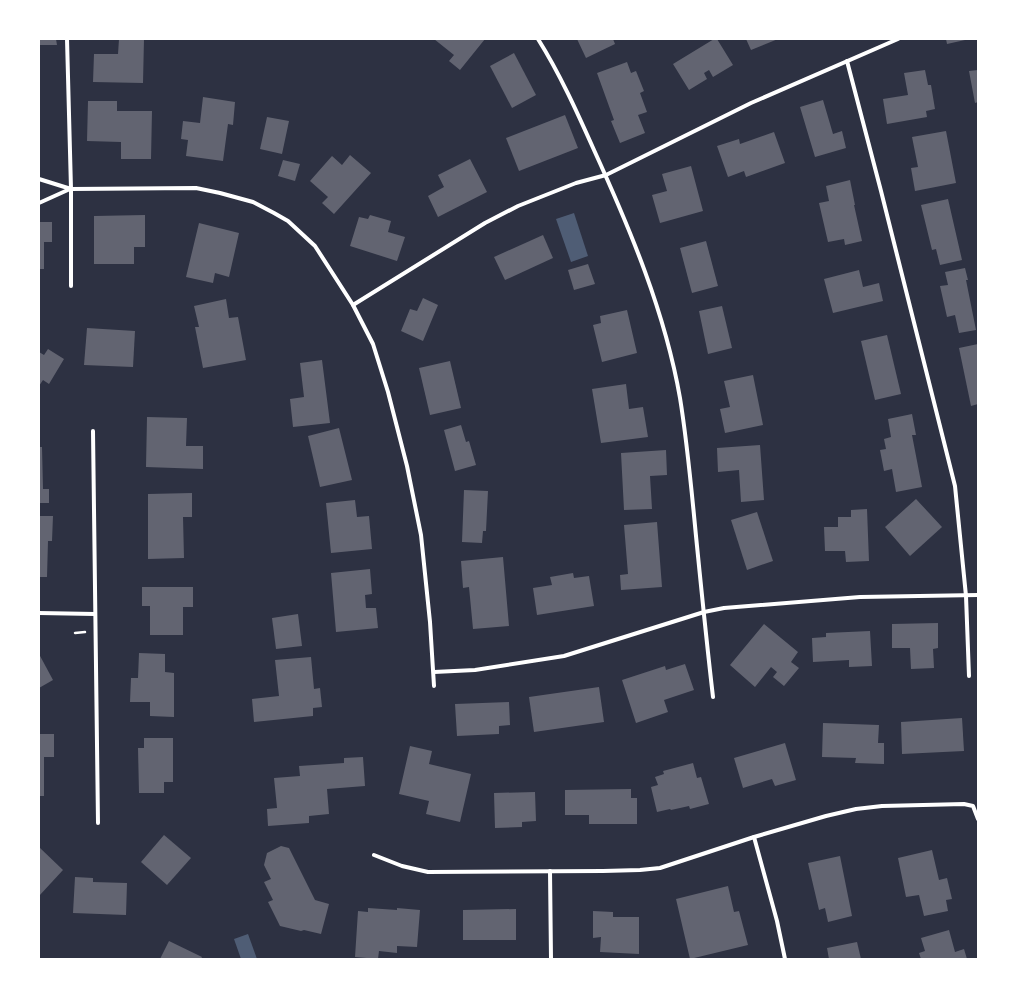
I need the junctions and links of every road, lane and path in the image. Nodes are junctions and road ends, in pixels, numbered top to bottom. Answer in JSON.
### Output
{"nodes":[{"id":1,"x":67,"y":39,"type":"edge"},
{"id":2,"x":538,"y":39,"type":"edge"},
{"id":3,"x":898,"y":39,"type":"edge"},
{"id":4,"x":847,"y":61,"type":"junction"},
{"id":5,"x":606,"y":175,"type":"junction"},
{"id":6,"x":39,"y":180,"type":"edge"},
{"id":7,"x":70,"y":189,"type":"junction"},
{"id":8,"x":39,"y":203,"type":"edge"},
{"id":9,"x":71,"y":286,"type":"dead end"},
{"id":10,"x":353,"y":305,"type":"junction"},
{"id":11,"x":93,"y":431,"type":"dead end"},
{"id":12,"x":978,"y":595,"type":"edge"},
{"id":13,"x":966,"y":596,"type":"junction"},
{"id":14,"x":704,"y":612,"type":"junction"},
{"id":15,"x":39,"y":614,"type":"edge"},
{"id":16,"x":96,"y":614,"type":"junction"},
{"id":17,"x":434,"y":672,"type":"junction"},
{"id":18,"x":969,"y":676,"type":"dead end"},
{"id":19,"x":434,"y":686,"type":"dead end"},
{"id":20,"x":713,"y":697,"type":"dead end"},
{"id":21,"x":978,"y":819,"type":"edge"},
{"id":22,"x":98,"y":823,"type":"dead end"},
{"id":23,"x":754,"y":837,"type":"junction"},
{"id":24,"x":374,"y":855,"type":"dead end"},
{"id":25,"x":550,"y":871,"type":"junction"},
{"id":26,"x":551,"y":959,"type":"edge"},
{"id":27,"x":785,"y":959,"type":"edge"}],
"edges":[{"from":1,"to":7,"type":"street"},
{"from":2,"to":5,"type":"street"},
{"from":3,"to":4,"type":"street"},
{"from":4,"to":5,"type":"street"},
{"from":4,"to":13,"type":"street"},
{"from":5,"to":10,"type":"street"},
{"from":5,"to":14,"type":"street"},
{"from":6,"to":7,"type":"street"},
{"from":7,"to":8,"type":"street"},
{"from":7,"to":9,"type":"street"},
{"from":7,"to":10,"type":"street"},
{"from":10,"to":17,"type":"street"},
{"from":11,"to":16,"type":"street"},
{"from":12,"to":13,"type":"street"},
{"from":13,"to":14,"type":"street"},
{"from":13,"to":18,"type":"street"},
{"from":14,"to":17,"type":"street"},
{"from":14,"to":20,"type":"street"},
{"from":15,"to":16,"type":"street"},
{"from":16,"to":22,"type":"street"},
{"from":17,"to":19,"type":"street"},
{"from":21,"to":23,"type":"street"},
{"from":23,"to":25,"type":"street"},
{"from":23,"to":27,"type":"street"},
{"from":24,"to":25,"type":"street"},
{"from":25,"to":26,"type":"street"}]}
